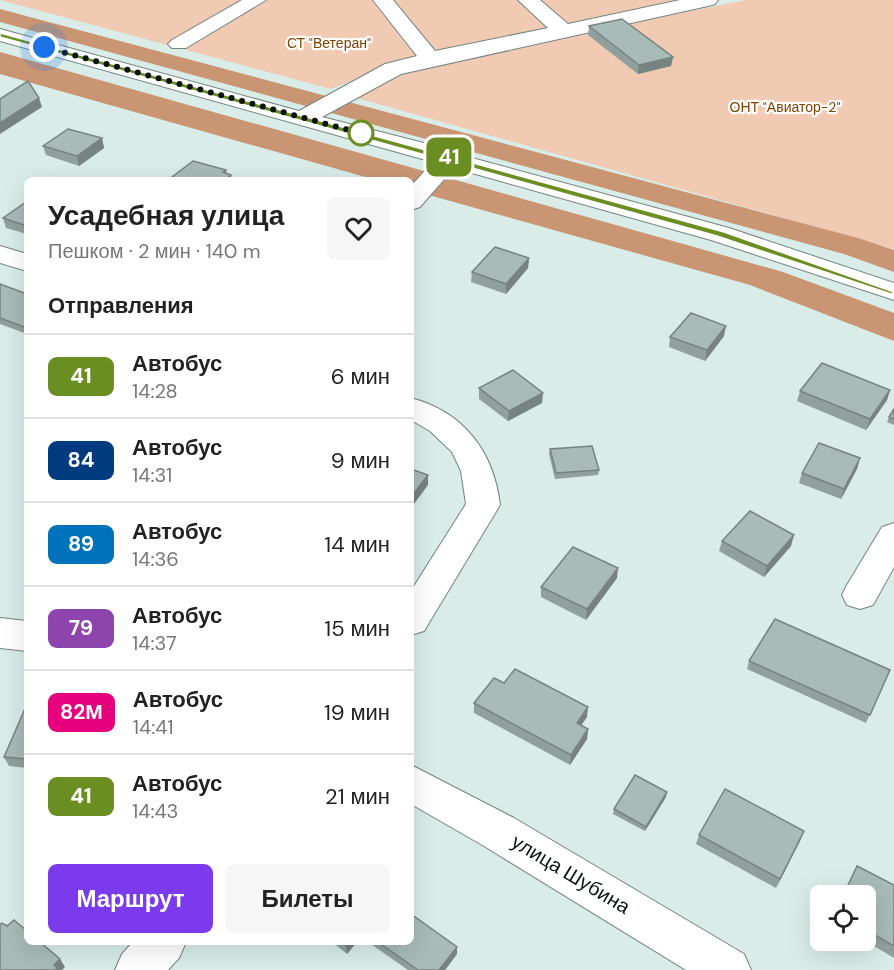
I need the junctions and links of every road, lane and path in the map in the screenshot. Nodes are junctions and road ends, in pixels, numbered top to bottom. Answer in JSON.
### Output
{"nodes":[{"id":1,"x":256,"y":0,"type":"edge"},
{"id":2,"x":383,"y":0,"type":"edge"},
{"id":3,"x":528,"y":0,"type":"edge"},
{"id":4,"x":708,"y":0,"type":"edge"},
{"id":5,"x":682,"y":3,"type":"edge"},
{"id":6,"x":562,"y":29,"type":"junction"},
{"id":7,"x":0,"y":35,"type":"edge"},
{"id":8,"x":179,"y":44,"type":"dead end"},
{"id":9,"x":430,"y":59,"type":"junction"},
{"id":10,"x":303,"y":118,"type":"junction"},
{"id":11,"x":450,"y":157,"type":"junction"},
{"id":12,"x":414,"y":199,"type":"edge"},
{"id":13,"x":0,"y":254,"type":"edge"},
{"id":14,"x":24,"y":261,"type":"edge"},
{"id":15,"x":894,"y":292,"type":"edge"},
{"id":16,"x":414,"y":409,"type":"edge"},
{"id":17,"x":894,"y":536,"type":"edge"},
{"id":18,"x":860,"y":596,"type":"dead end"},
{"id":19,"x":414,"y":616,"type":"edge"},
{"id":20,"x":0,"y":633,"type":"edge"},
{"id":21,"x":24,"y":636,"type":"edge"},
{"id":22,"x":414,"y":785,"type":"edge"},
{"id":23,"x":160,"y":945,"type":"edge"},
{"id":24,"x":138,"y":970,"type":"edge"},
{"id":25,"x":728,"y":970,"type":"edge"}],
"edges":[{"from":1,"to":8,"type":"street"},
{"from":2,"to":9,"type":"street"},
{"from":3,"to":6,"type":"street"},
{"from":4,"to":5,"type":"street"},
{"from":5,"to":6,"type":"street"},
{"from":6,"to":9,"type":"street"},
{"from":7,"to":10,"type":"street"},
{"from":9,"to":10,"type":"street"},
{"from":10,"to":11,"type":"street"},
{"from":11,"to":12,"type":"street"},
{"from":11,"to":15,"type":"street"},
{"from":13,"to":14,"type":"street"},
{"from":16,"to":19,"type":"street"},
{"from":17,"to":18,"type":"street"},
{"from":20,"to":21,"type":"street"},
{"from":22,"to":25,"type":"street","name":"улица Шубина"},
{"from":23,"to":24,"type":"street"}]}
